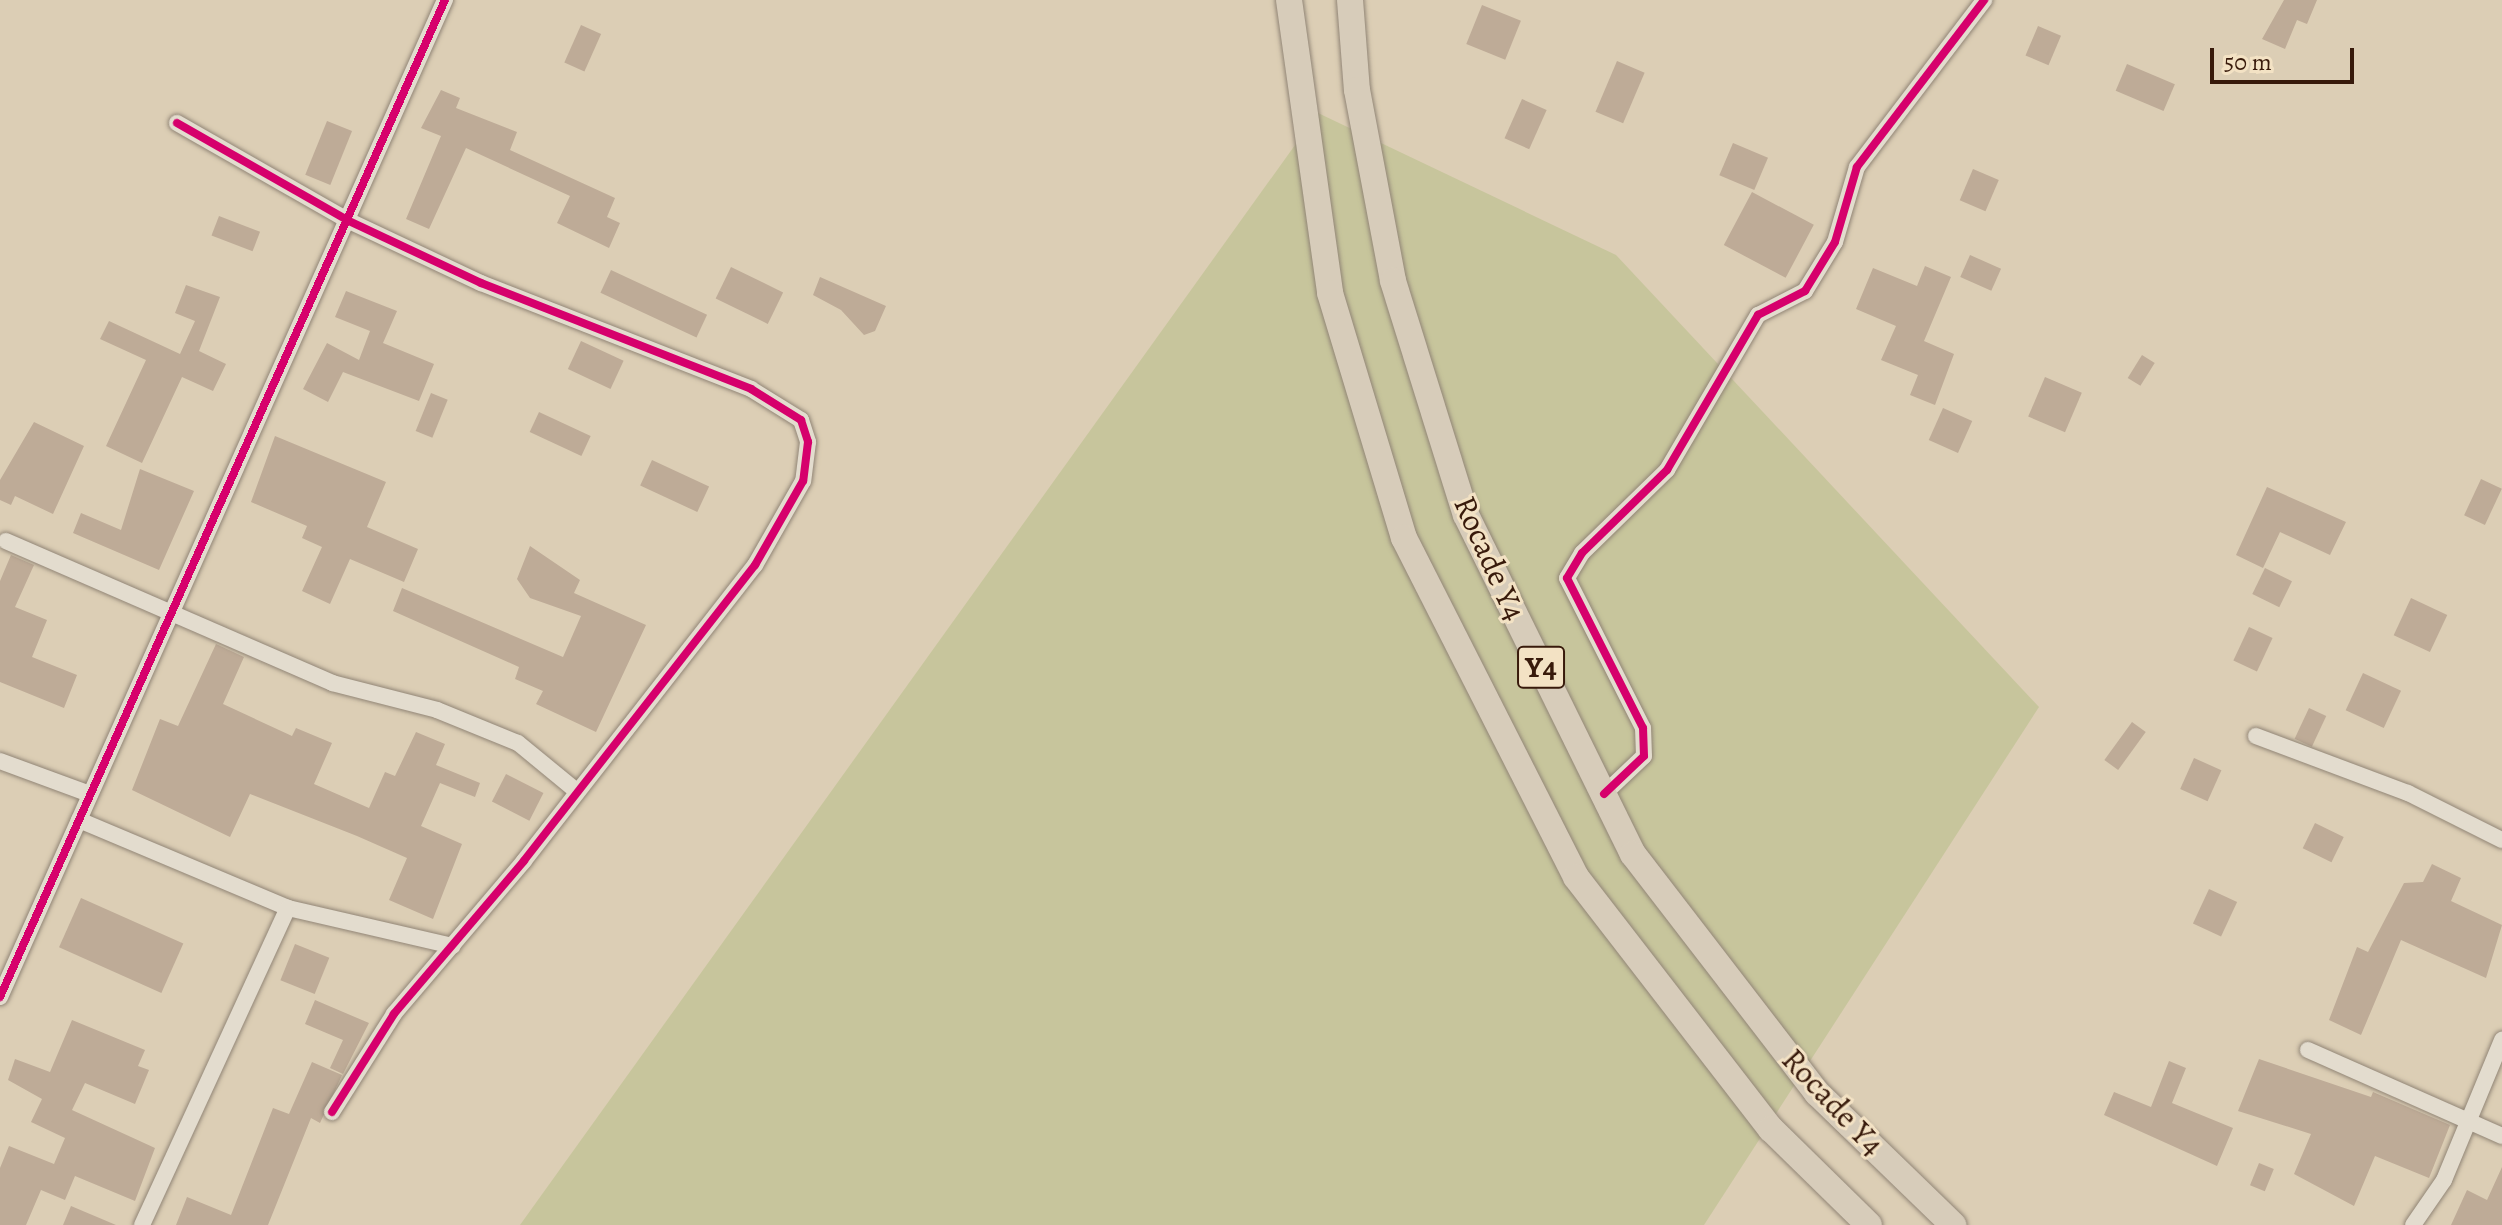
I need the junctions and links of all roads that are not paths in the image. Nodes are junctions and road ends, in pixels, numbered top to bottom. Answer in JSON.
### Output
{"nodes":[{"id":1,"x":445,"y":0,"type":"edge"},
{"id":2,"x":1289,"y":0,"type":"edge"},
{"id":3,"x":1350,"y":0,"type":"edge"},
{"id":4,"x":1984,"y":0,"type":"edge"},
{"id":5,"x":177,"y":123,"type":"dead end"},
{"id":6,"x":347,"y":220,"type":"junction"},
{"id":7,"x":6,"y":541,"type":"dead end"},
{"id":8,"x":172,"y":613,"type":"junction"},
{"id":9,"x":2256,"y":736,"type":"dead end"},
{"id":10,"x":0,"y":761,"type":"edge"},
{"id":11,"x":574,"y":789,"type":"junction"},
{"id":12,"x":87,"y":793,"type":"junction"},
{"id":13,"x":1604,"y":794,"type":"junction"},
{"id":14,"x":79,"y":820,"type":"junction"},
{"id":15,"x":2502,"y":840,"type":"edge"},
{"id":16,"x":288,"y":908,"type":"junction"},
{"id":17,"x":453,"y":946,"type":"junction"},
{"id":18,"x":0,"y":997,"type":"edge"},
{"id":19,"x":2502,"y":1040,"type":"edge"},
{"id":20,"x":2308,"y":1050,"type":"dead end"},
{"id":21,"x":332,"y":1112,"type":"dead end"},
{"id":22,"x":2468,"y":1122,"type":"junction"},
{"id":23,"x":2502,"y":1136,"type":"edge"},
{"id":24,"x":142,"y":1225,"type":"edge"},
{"id":25,"x":1869,"y":1225,"type":"edge"},
{"id":26,"x":1953,"y":1225,"type":"edge"},
{"id":27,"x":2413,"y":1225,"type":"edge"}],
"edges":[{"from":1,"to":6,"type":"street"},
{"from":2,"to":25,"type":"highway","name":"Rocade Y4","number":"Y4"},
{"from":3,"to":13,"type":"highway","name":"Rocade Y4","number":"Y4"},
{"from":4,"to":13,"type":"street"},
{"from":5,"to":6,"type":"street"},
{"from":6,"to":8,"type":"street"},
{"from":6,"to":11,"type":"street"},
{"from":7,"to":8,"type":"street"},
{"from":8,"to":11,"type":"street"},
{"from":8,"to":12,"type":"street"},
{"from":9,"to":15,"type":"street"},
{"from":10,"to":12,"type":"street"},
{"from":11,"to":17,"type":"street"},
{"from":12,"to":14,"type":"street"},
{"from":13,"to":26,"type":"highway","name":"Rocade Y4","number":"Y4"},
{"from":14,"to":16,"type":"street"},
{"from":14,"to":18,"type":"street"},
{"from":16,"to":17,"type":"street"},
{"from":16,"to":24,"type":"street"},
{"from":17,"to":21,"type":"street"},
{"from":19,"to":22,"type":"street"},
{"from":20,"to":22,"type":"street"},
{"from":22,"to":23,"type":"street"},
{"from":22,"to":27,"type":"street"}]}
